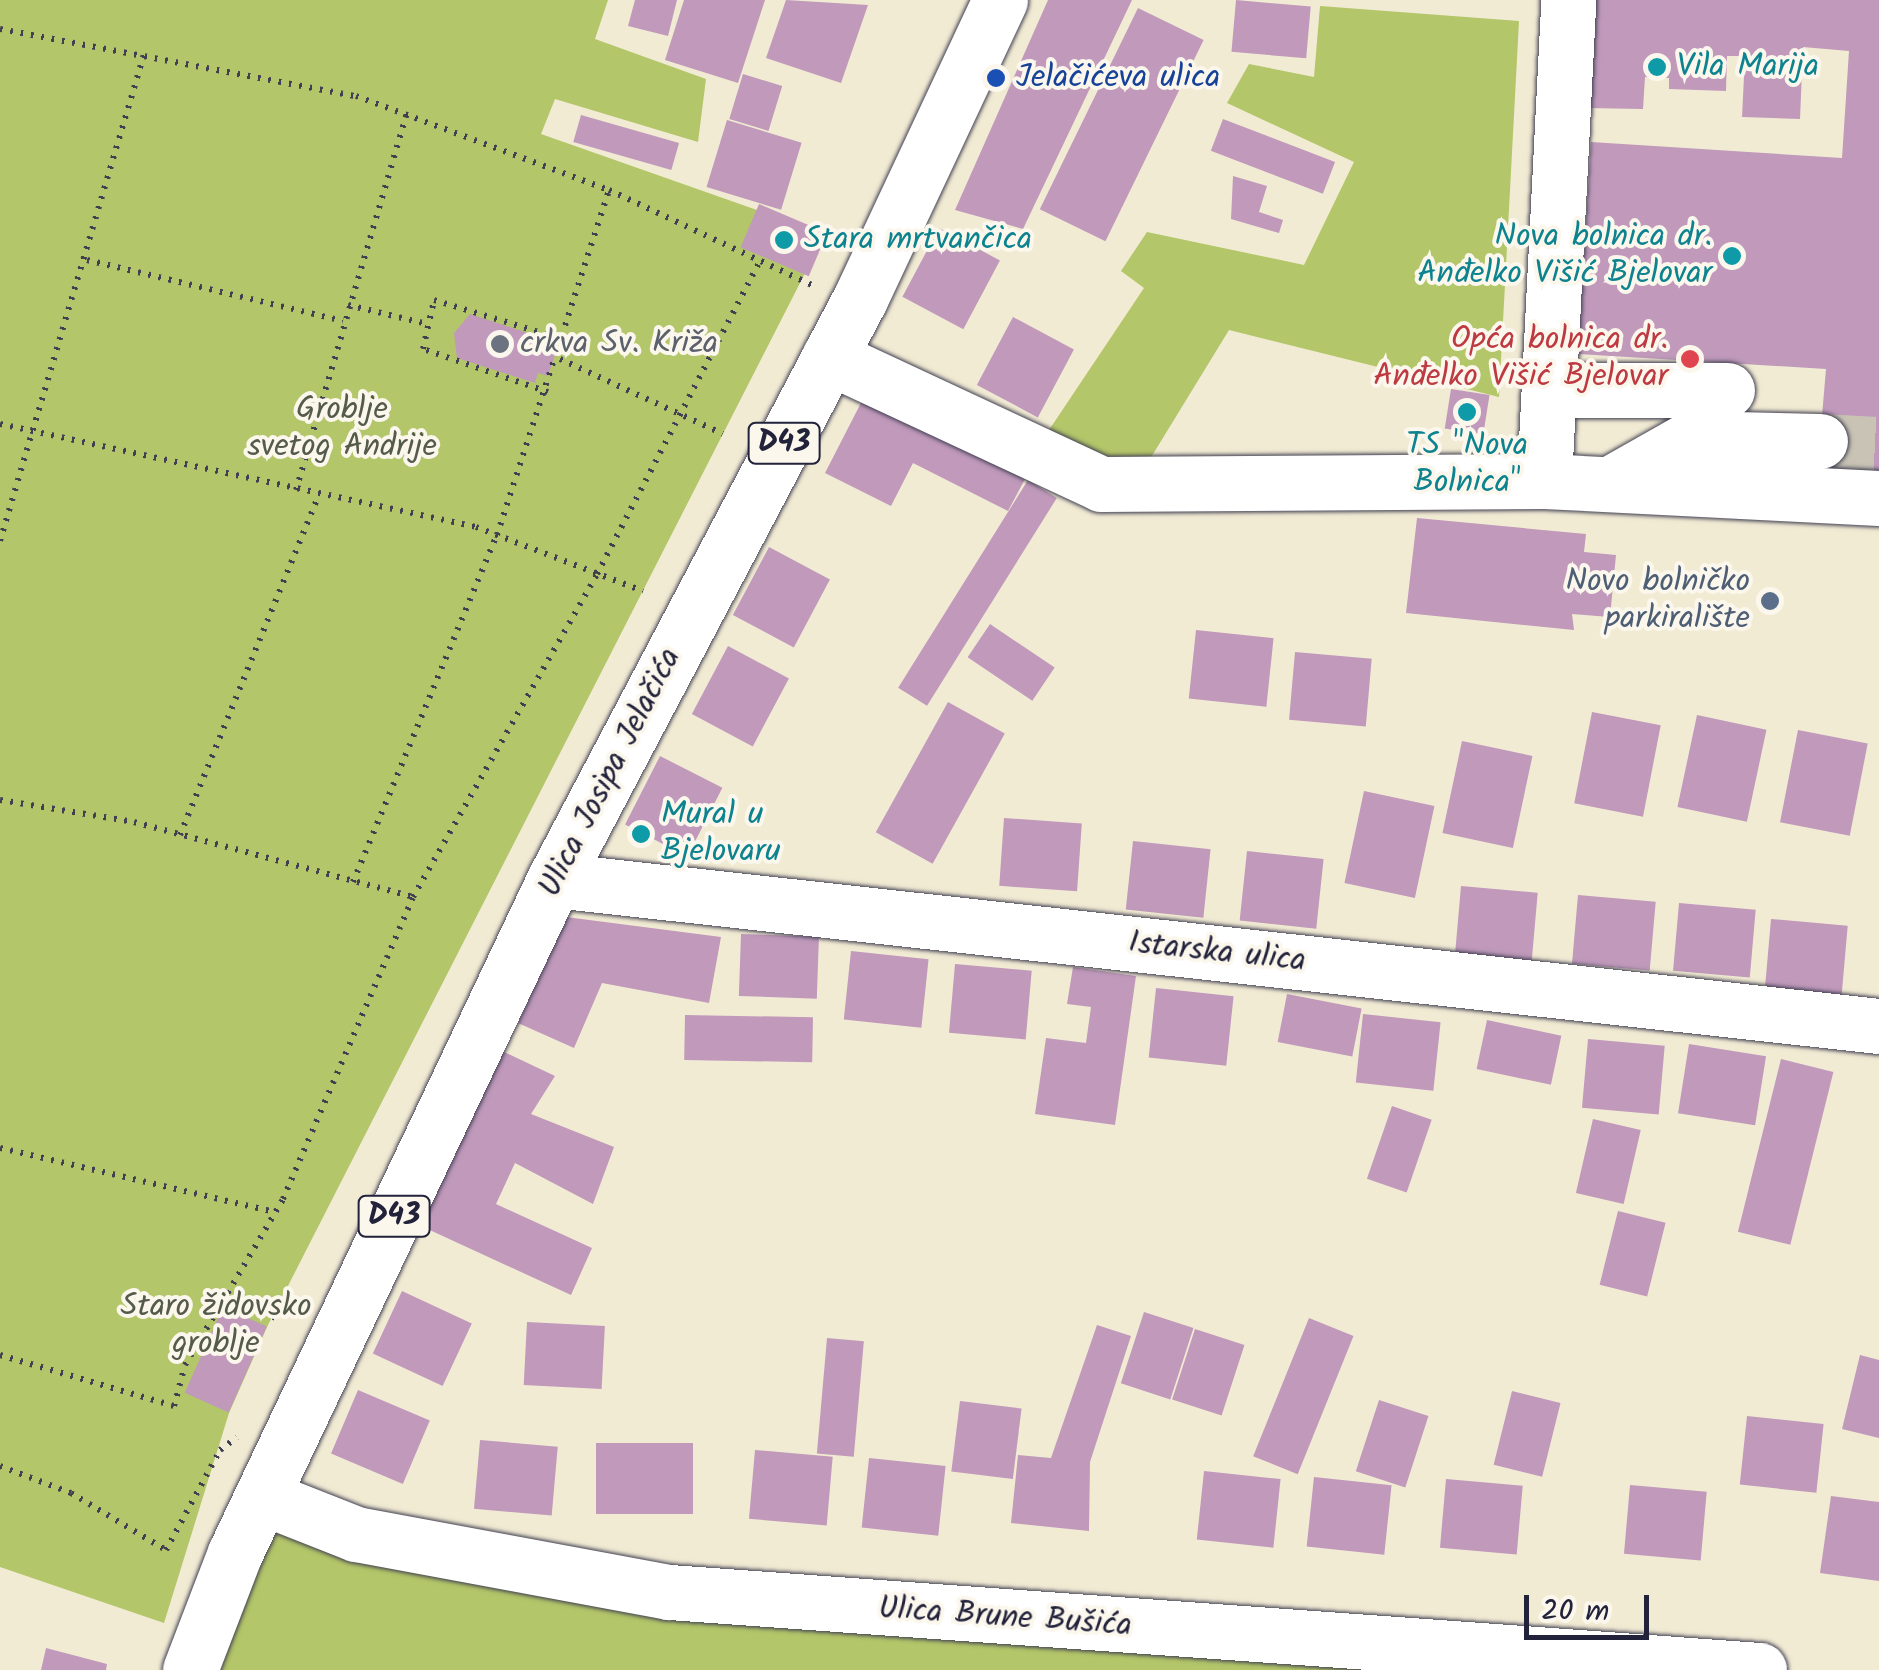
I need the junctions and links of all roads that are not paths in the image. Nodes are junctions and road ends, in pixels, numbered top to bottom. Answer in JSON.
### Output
{"nodes":[{"id":1,"x":1000,"y":0,"type":"edge"},
{"id":2,"x":1568,"y":0,"type":"edge"},
{"id":3,"x":829,"y":357,"type":"junction"},
{"id":4,"x":1551,"y":390,"type":"junction"},
{"id":5,"x":1728,"y":390,"type":"dead end"},
{"id":6,"x":1820,"y":441,"type":"tunnel mouth"},
{"id":7,"x":1544,"y":481,"type":"junction"},
{"id":8,"x":1610,"y":484,"type":"junction"},
{"id":9,"x":1879,"y":498,"type":"edge"},
{"id":10,"x":554,"y":880,"type":"junction"},
{"id":11,"x":1879,"y":1026,"type":"edge"},
{"id":12,"x":262,"y":1496,"type":"junction"},
{"id":13,"x":190,"y":1670,"type":"edge"},
{"id":14,"x":1759,"y":1670,"type":"edge"}],
"edges":[{"from":1,"to":3,"type":"street","name":"Ulica Josipa Jelačića","number":"D43"},
{"from":2,"to":4,"type":"street"},
{"from":3,"to":7,"type":"street"},
{"from":3,"to":10,"type":"street","name":"Ulica Josipa Jelačića","number":"D43"},
{"from":4,"to":5,"type":"street"},
{"from":4,"to":7,"type":"street"},
{"from":6,"to":8,"type":"street"},
{"from":7,"to":8,"type":"street"},
{"from":8,"to":9,"type":"street"},
{"from":10,"to":11,"type":"street","name":"Istarska ulica"},
{"from":10,"to":12,"type":"street","name":"Ulica Josipa Jelačića","number":"D43"},
{"from":12,"to":13,"type":"street","name":"Ulica Josipa Jelačića","number":"D43"},
{"from":12,"to":14,"type":"street","name":"Ulica Brune Bušića"}]}
